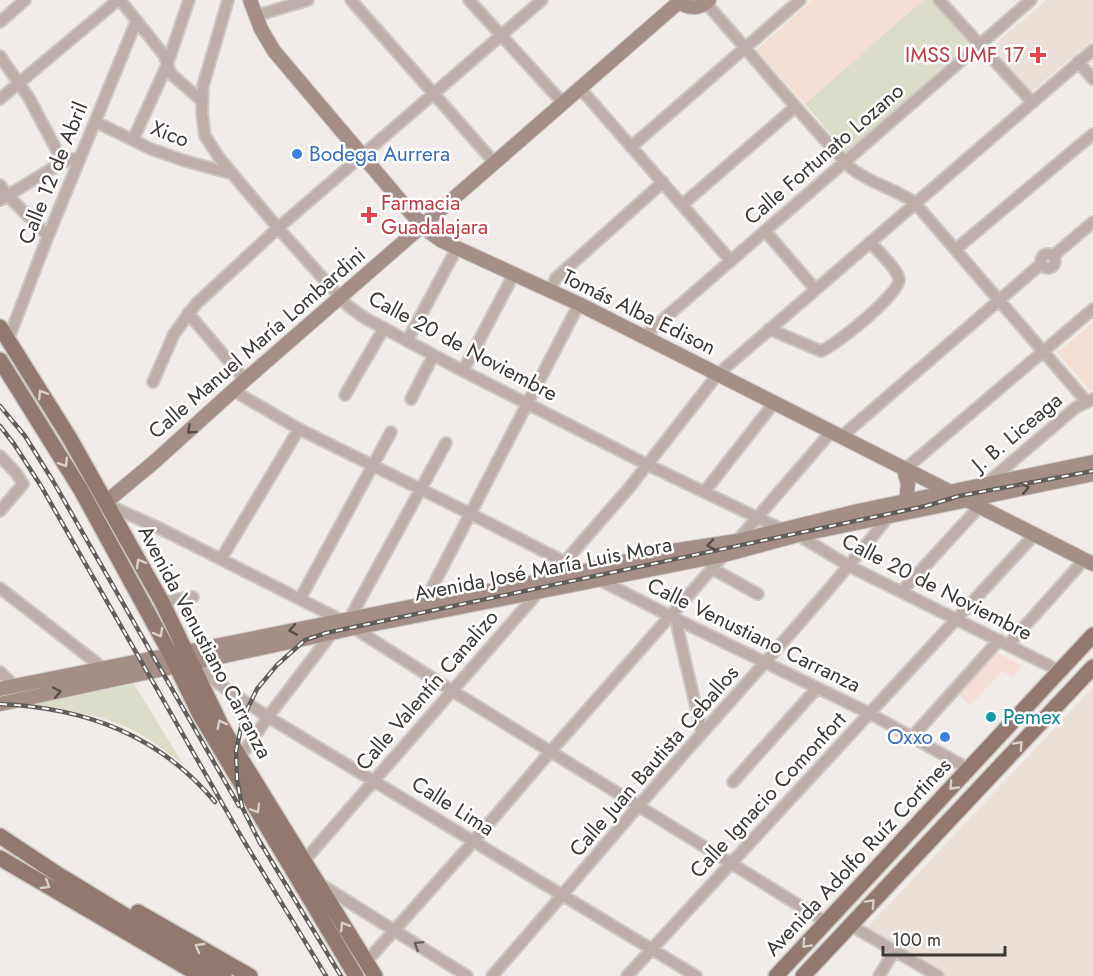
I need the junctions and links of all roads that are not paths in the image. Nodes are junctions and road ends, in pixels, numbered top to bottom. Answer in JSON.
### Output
{"nodes":[{"id":1,"x":25,"y":0,"type":"edge"},
{"id":2,"x":119,"y":0,"type":"edge"},
{"id":3,"x":189,"y":0,"type":"edge"},
{"id":4,"x":228,"y":0,"type":"edge"},
{"id":5,"x":308,"y":0,"type":"edge"},
{"id":6,"x":351,"y":0,"type":"edge"},
{"id":7,"x":468,"y":0,"type":"edge"},
{"id":8,"x":542,"y":0,"type":"edge"},
{"id":9,"x":800,"y":0,"type":"edge"},
{"id":10,"x":939,"y":0,"type":"edge"},
{"id":11,"x":1031,"y":0,"type":"edge"},
{"id":12,"x":678,"y":1,"type":"edge"},
{"id":13,"x":707,"y":2,"type":"edge"},
{"id":14,"x":249,"y":5,"type":"edge"},
{"id":15,"x":0,"y":22,"type":"edge"},
{"id":16,"x":135,"y":22,"type":"junction"},
{"id":17,"x":501,"y":36,"type":"junction"},
{"id":18,"x":978,"y":44,"type":"junction"},
{"id":19,"x":746,"y":48,"type":"junction"},
{"id":20,"x":1093,"y":50,"type":"edge"},
{"id":21,"x":0,"y":56,"type":"edge"},
{"id":22,"x":1078,"y":62,"type":"junction"},
{"id":23,"x":167,"y":65,"type":"junction"},
{"id":24,"x":1093,"y":79,"type":"edge"},
{"id":25,"x":18,"y":84,"type":"junction"},
{"id":26,"x":579,"y":87,"type":"junction"},
{"id":27,"x":435,"y":94,"type":"junction"},
{"id":28,"x":0,"y":99,"type":"edge"},
{"id":29,"x":201,"y":100,"type":"junction"},
{"id":30,"x":562,"y":102,"type":"junction"},
{"id":31,"x":1032,"y":102,"type":"junction"},
{"id":32,"x":794,"y":108,"type":"junction"},
{"id":33,"x":96,"y":122,"type":"junction"},
{"id":34,"x":1093,"y":134,"type":"edge"},
{"id":35,"x":133,"y":140,"type":"junction"},
{"id":36,"x":631,"y":147,"type":"junction"},
{"id":37,"x":363,"y":154,"type":"junction"},
{"id":38,"x":80,"y":157,"type":"junction"},
{"id":39,"x":844,"y":161,"type":"junction"},
{"id":40,"x":63,"y":162,"type":"junction"},
{"id":41,"x":494,"y":162,"type":"junction"},
{"id":42,"x":234,"y":174,"type":"junction"},
{"id":43,"x":663,"y":182,"type":"junction"},
{"id":44,"x":0,"y":185,"type":"edge"},
{"id":45,"x":4,"y":197,"type":"edge"},
{"id":46,"x":915,"y":203,"type":"junction"},
{"id":47,"x":682,"y":206,"type":"junction"},
{"id":48,"x":1093,"y":222,"type":"edge"},
{"id":49,"x":423,"y":226,"type":"junction"},
{"id":50,"x":278,"y":228,"type":"junction"},
{"id":51,"x":766,"y":232,"type":"junction"},
{"id":52,"x":48,"y":236,"type":"junction"},
{"id":53,"x":870,"y":242,"type":"junction"},
{"id":54,"x":457,"y":248,"type":"junction"},
{"id":55,"x":956,"y":249,"type":"junction"},
{"id":56,"x":731,"y":261,"type":"junction"},
{"id":57,"x":514,"y":274,"type":"junction"},
{"id":58,"x":815,"y":289,"type":"junction"},
{"id":59,"x":549,"y":291,"type":"junction"},
{"id":60,"x":339,"y":298,"type":"junction"},
{"id":61,"x":1000,"y":302,"type":"junction"},
{"id":62,"x":579,"y":304,"type":"junction"},
{"id":63,"x":1093,"y":309,"type":"edge"},
{"id":64,"x":188,"y":313,"type":"junction"},
{"id":65,"x":384,"y":328,"type":"junction"},
{"id":66,"x":769,"y":329,"type":"junction"},
{"id":67,"x":4,"y":334,"type":"edge"},
{"id":68,"x":643,"y":337,"type":"junction"},
{"id":69,"x":407,"y":341,"type":"junction"},
{"id":70,"x":1044,"y":352,"type":"junction"},
{"id":71,"x":433,"y":356,"type":"junction"},
{"id":72,"x":0,"y":360,"type":"edge"},
{"id":73,"x":463,"y":371,"type":"junction"},
{"id":74,"x":718,"y":374,"type":"junction"},
{"id":75,"x":244,"y":380,"type":"junction"},
{"id":76,"x":153,"y":382,"type":"dead end"},
{"id":77,"x":234,"y":391,"type":"junction"},
{"id":78,"x":345,"y":395,"type":"dead end"},
{"id":79,"x":411,"y":399,"type":"dead end"},
{"id":80,"x":1090,"y":400,"type":"edge"},
{"id":81,"x":774,"y":403,"type":"junction"},
{"id":82,"x":527,"y":404,"type":"junction"},
{"id":83,"x":299,"y":429,"type":"junction"},
{"id":84,"x":391,"y":432,"type":"dead end"},
{"id":85,"x":836,"y":435,"type":"junction"},
{"id":86,"x":446,"y":443,"type":"dead end"},
{"id":87,"x":0,"y":456,"type":"edge"},
{"id":88,"x":1093,"y":462,"type":"edge"},
{"id":89,"x":648,"y":465,"type":"junction"},
{"id":90,"x":372,"y":466,"type":"junction"},
{"id":91,"x":904,"y":470,"type":"junction"},
{"id":92,"x":1093,"y":474,"type":"edge"},
{"id":93,"x":986,"y":484,"type":"junction"},
{"id":94,"x":422,"y":489,"type":"junction"},
{"id":95,"x":705,"y":491,"type":"junction"},
{"id":96,"x":952,"y":492,"type":"junction"},
{"id":97,"x":906,"y":502,"type":"junction"},
{"id":98,"x":107,"y":503,"type":"junction"},
{"id":99,"x":974,"y":503,"type":"junction"},
{"id":100,"x":0,"y":511,"type":"edge"},
{"id":101,"x":471,"y":514,"type":"junction"},
{"id":102,"x":889,"y":516,"type":"junction"},
{"id":103,"x":757,"y":517,"type":"junction"},
{"id":104,"x":781,"y":529,"type":"junction"},
{"id":105,"x":1035,"y":534,"type":"junction"},
{"id":106,"x":798,"y":535,"type":"junction"},
{"id":107,"x":736,"y":541,"type":"junction"},
{"id":108,"x":724,"y":555,"type":"junction"},
{"id":109,"x":221,"y":559,"type":"junction"},
{"id":110,"x":564,"y":561,"type":"junction"},
{"id":111,"x":1088,"y":562,"type":"edge"},
{"id":112,"x":849,"y":566,"type":"junction"},
{"id":113,"x":711,"y":568,"type":"junction"},
{"id":114,"x":583,"y":572,"type":"junction"},
{"id":115,"x":550,"y":579,"type":"junction"},
{"id":116,"x":597,"y":580,"type":"junction"},
{"id":117,"x":0,"y":588,"type":"edge"},
{"id":118,"x":902,"y":591,"type":"junction"},
{"id":119,"x":538,"y":592,"type":"junction"},
{"id":120,"x":758,"y":594,"type":"dead end"},
{"id":121,"x":193,"y":597,"type":"dead end"},
{"id":122,"x":300,"y":599,"type":"junction"},
{"id":123,"x":162,"y":602,"type":"junction"},
{"id":124,"x":424,"y":603,"type":"junction"},
{"id":125,"x":674,"y":618,"type":"junction"},
{"id":126,"x":956,"y":619,"type":"junction"},
{"id":127,"x":348,"y":622,"type":"junction"},
{"id":128,"x":332,"y":633,"type":"junction"},
{"id":129,"x":1093,"y":635,"type":"edge"},
{"id":130,"x":1003,"y":643,"type":"junction"},
{"id":131,"x":190,"y":657,"type":"junction"},
{"id":132,"x":174,"y":661,"type":"junction"},
{"id":133,"x":766,"y":663,"type":"junction"},
{"id":134,"x":1093,"y":667,"type":"edge"},
{"id":135,"x":103,"y":668,"type":"junction"},
{"id":136,"x":1060,"y":671,"type":"junction"},
{"id":137,"x":0,"y":672,"type":"edge"},
{"id":138,"x":15,"y":686,"type":"junction"},
{"id":139,"x":817,"y":688,"type":"junction"},
{"id":140,"x":0,"y":689,"type":"edge"},
{"id":141,"x":451,"y":690,"type":"junction"},
{"id":142,"x":0,"y":704,"type":"edge"},
{"id":143,"x":869,"y":713,"type":"junction"},
{"id":144,"x":268,"y":717,"type":"junction"},
{"id":145,"x":702,"y":734,"type":"junction"},
{"id":146,"x":912,"y":737,"type":"junction"},
{"id":147,"x":551,"y":751,"type":"junction"},
{"id":148,"x":239,"y":756,"type":"junction"},
{"id":149,"x":969,"y":769,"type":"junction"},
{"id":150,"x":234,"y":772,"type":"junction"},
{"id":151,"x":374,"y":780,"type":"junction"},
{"id":152,"x":733,"y":782,"type":"dead end"},
{"id":153,"x":638,"y":806,"type":"junction"},
{"id":154,"x":0,"y":836,"type":"edge"},
{"id":155,"x":474,"y":842,"type":"junction"},
{"id":156,"x":0,"y":858,"type":"edge"},
{"id":157,"x":304,"y":861,"type":"junction"},
{"id":158,"x":730,"y":864,"type":"junction"},
{"id":159,"x":59,"y":875,"type":"junction"},
{"id":160,"x":317,"y":882,"type":"junction"},
{"id":161,"x":562,"y":896,"type":"junction"},
{"id":162,"x":91,"y":912,"type":"junction"},
{"id":163,"x":826,"y":922,"type":"junction"},
{"id":164,"x":850,"y":925,"type":"junction"},
{"id":165,"x":396,"y":931,"type":"junction"},
{"id":166,"x":652,"y":949,"type":"junction"},
{"id":167,"x":895,"y":950,"type":"junction"},
{"id":168,"x":366,"y":962,"type":"junction"},
{"id":169,"x":181,"y":976,"type":"edge"},
{"id":170,"x":201,"y":976,"type":"edge"},
{"id":171,"x":224,"y":976,"type":"edge"},
{"id":172,"x":250,"y":976,"type":"edge"},
{"id":173,"x":356,"y":976,"type":"edge"},
{"id":174,"x":375,"y":976,"type":"edge"},
{"id":175,"x":467,"y":976,"type":"edge"},
{"id":176,"x":492,"y":976,"type":"edge"},
{"id":177,"x":627,"y":976,"type":"edge"},
{"id":178,"x":696,"y":976,"type":"edge"},
{"id":179,"x":776,"y":976,"type":"edge"},
{"id":180,"x":803,"y":976,"type":"edge"},
{"id":181,"x":879,"y":976,"type":"edge"},
{"id":182,"x":938,"y":976,"type":"edge"}],
"edges":[{"from":1,"to":15,"type":"street"},
{"from":2,"to":16,"type":"street"},
{"from":2,"to":25,"type":"street"},
{"from":3,"to":23,"type":"street"},
{"from":4,"to":29,"type":"street","name":"Calle 20 de Noviembre"},
{"from":5,"to":14,"type":"street"},
{"from":6,"to":27,"type":"street"},
{"from":7,"to":17,"type":"street"},
{"from":8,"to":17,"type":"street"},
{"from":9,"to":19,"type":"street"},
{"from":10,"to":18,"type":"street"},
{"from":11,"to":18,"type":"street","name":"Calle Fortunato Lozano"},
{"from":12,"to":13,"type":"street"},
{"from":12,"to":26,"type":"street","name":"Calle Manuel María Lombardini"},
{"from":13,"to":19,"type":"street"},
{"from":14,"to":37,"type":"street","name":"Tomás Alba Edison"},
{"from":16,"to":23,"type":"street"},
{"from":16,"to":33,"type":"street","name":"Calle 12 de Abril"},
{"from":17,"to":27,"type":"street"},
{"from":17,"to":30,"type":"street"},
{"from":18,"to":31,"type":"street"},
{"from":18,"to":39,"type":"street","name":"Calle Fortunato Lozano"},
{"from":19,"to":32,"type":"street"},
{"from":19,"to":36,"type":"street"},
{"from":20,"to":22,"type":"street","name":"Calle Valentín Canalizo"},
{"from":21,"to":25,"type":"street"},
{"from":22,"to":24,"type":"street"},
{"from":22,"to":31,"type":"street","name":"Calle Valentín Canalizo"},
{"from":23,"to":29,"type":"street"},
{"from":23,"to":35,"type":"street"},
{"from":25,"to":28,"type":"street"},
{"from":25,"to":40,"type":"street"},
{"from":26,"to":30,"type":"street","name":"Calle Manuel María Lombardini"},
{"from":26,"to":36,"type":"street"},
{"from":27,"to":37,"type":"street"},
{"from":27,"to":41,"type":"street"},
{"from":29,"to":42,"type":"street","name":"Calle 20 de Noviembre"},
{"from":30,"to":41,"type":"street","name":"Calle Manuel María Lombardini"},
{"from":31,"to":46,"type":"street","name":"Calle Valentín Canalizo"},
{"from":32,"to":39,"type":"street"},
{"from":32,"to":47,"type":"street"},
{"from":33,"to":35,"type":"street","name":"Xico"},
{"from":33,"to":38,"type":"street","name":"Calle 12 de Abril"},
{"from":34,"to":55,"type":"street"},
{"from":35,"to":42,"type":"street","name":"Xico"},
{"from":36,"to":43,"type":"street"},
{"from":37,"to":49,"type":"street","name":"Tomás Alba Edison"},
{"from":37,"to":50,"type":"street"},
{"from":38,"to":40,"type":"street"},
{"from":38,"to":52,"type":"street","name":"Calle 12 de Abril"},
{"from":39,"to":46,"type":"street"},
{"from":39,"to":51,"type":"street","name":"Calle Fortunato Lozano"},
{"from":40,"to":45,"type":"street"},
{"from":41,"to":49,"type":"street","name":"Calle Manuel María Lombardini"},
{"from":42,"to":50,"type":"street","name":"Calle 20 de Noviembre"},
{"from":43,"to":47,"type":"street"},
{"from":43,"to":59,"type":"street"},
{"from":44,"to":45,"type":"street"},
{"from":45,"to":52,"type":"street"},
{"from":46,"to":53,"type":"street","name":"Calle Valentín Canalizo"},
{"from":46,"to":55,"type":"street"},
{"from":47,"to":56,"type":"street"},
{"from":48,"to":61,"type":"street"},
{"from":49,"to":54,"type":"street","name":"Tomás Alba Edison"},
{"from":49,"to":60,"type":"street","name":"Calle Manuel María Lombardini"},
{"from":50,"to":60,"type":"street","name":"Calle 20 de Noviembre"},
{"from":50,"to":64,"type":"street"},
{"from":51,"to":56,"type":"street","name":"Calle Fortunato Lozano"},
{"from":51,"to":58,"type":"street"},
{"from":52,"to":67,"type":"street","name":"Calle 12 de Abril"},
{"from":53,"to":58,"type":"street","name":"Calle Valentín Canalizo"},
{"from":53,"to":66,"type":"street"},
{"from":54,"to":57,"type":"street","name":"Tomás Alba Edison"},
{"from":54,"to":69,"type":"street"},
{"from":55,"to":61,"type":"street"},
{"from":56,"to":68,"type":"street","name":"Calle Fortunato Lozano"},
{"from":57,"to":59,"type":"street","name":"Tomás Alba Edison"},
{"from":57,"to":73,"type":"street"},
{"from":58,"to":66,"type":"street","name":"Calle Valentín Canalizo"},
{"from":59,"to":62,"type":"street","name":"Tomás Alba Edison"},
{"from":60,"to":65,"type":"street","name":"Calle 20 de Noviembre"},
{"from":60,"to":75,"type":"street","name":"Calle Manuel María Lombardini"},
{"from":61,"to":70,"type":"street"},
{"from":61,"to":85,"type":"street"},
{"from":62,"to":68,"type":"street","name":"Tomás Alba Edison"},
{"from":62,"to":82,"type":"street"},
{"from":63,"to":70,"type":"street"},
{"from":64,"to":75,"type":"street"},
{"from":64,"to":76,"type":"street"},
{"from":65,"to":69,"type":"street","name":"Calle 20 de Noviembre"},
{"from":65,"to":78,"type":"street"},
{"from":66,"to":74,"type":"street","name":"Calle Valentín Canalizo"},
{"from":98,"to":67,"type":"main road","name":"Avenida Venustiano Carranza","one_way":true},
{"from":68,"to":74,"type":"street","name":"Tomás Alba Edison"},
{"from":69,"to":71,"type":"street","name":"Calle 20 de Noviembre"},
{"from":70,"to":80,"type":"street"},
{"from":70,"to":91,"type":"street"},
{"from":71,"to":73,"type":"street","name":"Calle 20 de Noviembre"},
{"from":71,"to":79,"type":"street"},
{"from":72,"to":132,"type":"main road","name":"Avenida Venustiano Carranza","one_way":true},
{"from":73,"to":82,"type":"street","name":"Calle 20 de Noviembre"},
{"from":74,"to":81,"type":"street","name":"Tomás Alba Edison"},
{"from":74,"to":89,"type":"street","name":"Calle Valentín Canalizo"},
{"from":75,"to":77,"type":"street","name":"Calle Manuel María Lombardini"},
{"from":77,"to":83,"type":"street","name":"Calle Venustiano Carranza"},
{"from":77,"to":98,"type":"street","name":"Calle Manuel María Lombardini","one_way":true},
{"from":80,"to":93,"type":"street","name":"J. B. Liceaga"},
{"from":81,"to":85,"type":"street","name":"Tomás Alba Edison"},
{"from":81,"to":95,"type":"street"},
{"from":82,"to":89,"type":"street","name":"Calle 20 de Noviembre"},
{"from":82,"to":101,"type":"street"},
{"from":83,"to":90,"type":"street","name":"Calle Venustiano Carranza"},
{"from":83,"to":109,"type":"street"},
{"from":84,"to":90,"type":"street"},
{"from":85,"to":91,"type":"street","name":"Tomás Alba Edison"},
{"from":85,"to":103,"type":"street"},
{"from":86,"to":94,"type":"street"},
{"from":87,"to":100,"type":"street"},
{"from":88,"to":93,"type":"street","name":"Avenida José María Luis Mora"},
{"from":89,"to":95,"type":"street","name":"Calle 20 de Noviembre"},
{"from":89,"to":110,"type":"street","name":"Calle Valentín Canalizo"},
{"from":90,"to":94,"type":"street","name":"Calle Venustiano Carranza"},
{"from":90,"to":122,"type":"street"},
{"from":91,"to":96,"type":"street","name":"Tomás Alba Edison"},
{"from":91,"to":97,"type":"street"},
{"from":99,"to":92,"type":"street","name":"Avenida José María Luis Mora","one_way":true},
{"from":93,"to":96,"type":"street","name":"Avenida José María Luis Mora"},
{"from":93,"to":99,"type":"street","name":"J. B. Liceaga"},
{"from":94,"to":101,"type":"street","name":"Calle Venustiano Carranza"},
{"from":94,"to":127,"type":"street"},
{"from":95,"to":103,"type":"street","name":"Calle 20 de Noviembre"},
{"from":96,"to":97,"type":"street","name":"Avenida José María Luis Mora"},
{"from":96,"to":99,"type":"street","name":"Tomás Alba Edison"},
{"from":97,"to":104,"type":"street","name":"Avenida José María Luis Mora"},
{"from":98,"to":109,"type":"street"},
{"from":123,"to":98,"type":"main road","name":"Avenida Venustiano Carranza","one_way":true},
{"from":99,"to":102,"type":"street","name":"Avenida José María Luis Mora"},
{"from":99,"to":105,"type":"street","name":"Tomás Alba Edison"},
{"from":99,"to":118,"type":"street","name":"J. B. Liceaga"},
{"from":101,"to":110,"type":"street","name":"Calle Venustiano Carranza"},
{"from":101,"to":124,"type":"street"},
{"from":102,"to":106,"type":"street","name":"Avenida José María Luis Mora"},
{"from":102,"to":112,"type":"street","name":"Calle Juan Bautista Ceballos"},
{"from":103,"to":104,"type":"street","name":"Calle 20 de Noviembre"},
{"from":103,"to":107,"type":"street"},
{"from":104,"to":107,"type":"street","name":"Avenida José María Luis Mora"},
{"from":105,"to":111,"type":"street","name":"Tomás Alba Edison"},
{"from":105,"to":126,"type":"street","name":"Calle Ignacio Comonfort"},
{"from":106,"to":108,"type":"street","name":"Avenida José María Luis Mora"},
{"from":106,"to":112,"type":"street","name":"Calle 20 de Noviembre"},
{"from":107,"to":114,"type":"street","name":"Avenida José María Luis Mora","one_way":true},
{"from":108,"to":113,"type":"street"},
{"from":108,"to":116,"type":"street","name":"Avenida José María Luis Mora"},
{"from":109,"to":122,"type":"street"},
{"from":110,"to":114,"type":"street","name":"Calle Venustiano Carranza"},
{"from":110,"to":115,"type":"street","name":"Calle Valentín Canalizo"},
{"from":111,"to":130,"type":"street"},
{"from":112,"to":118,"type":"street","name":"Calle 20 de Noviembre"},
{"from":112,"to":133,"type":"street","name":"Calle Juan Bautista Ceballos"},
{"from":113,"to":120,"type":"street"},
{"from":113,"to":125,"type":"street"},
{"from":114,"to":115,"type":"street","name":"Avenida José María Luis Mora"},
{"from":114,"to":116,"type":"street","name":"Calle Venustiano Carranza"},
{"from":115,"to":119,"type":"street","name":"Calle Valentín Canalizo"},
{"from":115,"to":124,"type":"street","name":"Avenida José María Luis Mora"},
{"from":116,"to":119,"type":"street","name":"Avenida José María Luis Mora"},
{"from":116,"to":125,"type":"street","name":"Calle Venustiano Carranza"},
{"from":117,"to":135,"type":"street"},
{"from":118,"to":126,"type":"street","name":"Calle 20 de Noviembre"},
{"from":119,"to":127,"type":"street","name":"Avenida José María Luis Mora"},
{"from":119,"to":141,"type":"street","name":"Calle Valentín Canalizo"},
{"from":121,"to":123,"type":"street"},
{"from":122,"to":127,"type":"street"},
{"from":123,"to":131,"type":"main road","name":"Avenida Venustiano Carranza"},
{"from":124,"to":127,"type":"street","name":"Avenida José María Luis Mora"},
{"from":125,"to":133,"type":"street","name":"Calle Venustiano Carranza"},
{"from":125,"to":145,"type":"street"},
{"from":125,"to":147,"type":"street"},
{"from":126,"to":130,"type":"street","name":"Calle 20 de Noviembre"},
{"from":126,"to":143,"type":"street","name":"Calle Ignacio Comonfort"},
{"from":127,"to":128,"type":"street","name":"Avenida José María Luis Mora"},
{"from":127,"to":131,"type":"street","name":"Avenida José María Luis Mora","one_way":true},
{"from":127,"to":141,"type":"street"},
{"from":128,"to":131,"type":"street","name":"Avenida José María Luis Mora"},
{"from":128,"to":144,"type":"street"},
{"from":129,"to":136,"type":"main road","name":"Avenida Adolfo Ruíz Cortines"},
{"from":130,"to":136,"type":"street","name":"Calle 20 de Noviembre"},
{"from":130,"to":146,"type":"street"},
{"from":131,"to":132,"type":"street","name":"Avenida José María Luis Mora"},
{"from":131,"to":144,"type":"street","name":"Calle Lima"},
{"from":148,"to":131,"type":"main road","name":"Avenida Venustiano Carranza","one_way":true},
{"from":132,"to":135,"type":"street","name":"Avenida José María Luis Mora"},
{"from":142,"to":132,"type":"street","name":"Avenida José María Luis Mora","one_way":true},
{"from":132,"to":150,"type":"main road","name":"Avenida Venustiano Carranza"},
{"from":133,"to":139,"type":"street","name":"Calle Venustiano Carranza"},
{"from":133,"to":145,"type":"street","name":"Calle Juan Bautista Ceballos"},
{"from":164,"to":134,"type":"main road","name":"Avenida Adolfo Ruíz Cortines","one_way":true},
{"from":135,"to":138,"type":"street","name":"Avenida José María Luis Mora"},
{"from":136,"to":149,"type":"main road","name":"Avenida Adolfo Ruíz Cortines"},
{"from":137,"to":138,"type":"street"},
{"from":138,"to":140,"type":"street","name":"Avenida José María Luis Mora"},
{"from":139,"to":143,"type":"street","name":"Calle Venustiano Carranza"},
{"from":139,"to":152,"type":"street"},
{"from":141,"to":147,"type":"street"},
{"from":141,"to":151,"type":"street","name":"Calle Valentín Canalizo"},
{"from":143,"to":146,"type":"street","name":"Calle Venustiano Carranza"},
{"from":143,"to":158,"type":"street","name":"Calle Ignacio Comonfort"},
{"from":144,"to":148,"type":"street"},
{"from":144,"to":151,"type":"street","name":"Calle Lima"},
{"from":145,"to":153,"type":"street","name":"Calle Juan Bautista Ceballos"},
{"from":146,"to":149,"type":"street","name":"Calle Venustiano Carranza"},
{"from":147,"to":153,"type":"street"},
{"from":147,"to":155,"type":"street"},
{"from":148,"to":150,"type":"street"},
{"from":148,"to":157,"type":"main road","name":"Avenida Venustiano Carranza"},
{"from":149,"to":163,"type":"main road","name":"Avenida Adolfo Ruíz Cortines","one_way":true},
{"from":150,"to":173,"type":"main road","name":"Avenida Venustiano Carranza","one_way":true},
{"from":151,"to":155,"type":"street","name":"Calle Lima"},
{"from":151,"to":157,"type":"street","name":"Calle Valentín Canalizo"},
{"from":153,"to":158,"type":"street"},
{"from":153,"to":161,"type":"street","name":"Calle Juan Bautista Ceballos"},
{"from":154,"to":159,"type":"main road"},
{"from":155,"to":161,"type":"street","name":"Calle Lima"},
{"from":155,"to":165,"type":"street"},
{"from":156,"to":162,"type":"main road","one_way":true},
{"from":157,"to":160,"type":"main road","name":"Avenida Venustiano Carranza"},
{"from":158,"to":163,"type":"street"},
{"from":158,"to":166,"type":"street","name":"Calle Ignacio Comonfort"},
{"from":159,"to":171,"type":"main road"},
{"from":172,"to":159,"type":"main road","one_way":true},
{"from":160,"to":165,"type":"street"},
{"from":168,"to":160,"type":"main road","name":"Avenida Venustiano Carranza","one_way":true},
{"from":161,"to":166,"type":"street","name":"Calle Lima"},
{"from":161,"to":176,"type":"street","name":"Calle Juan Bautista Ceballos"},
{"from":162,"to":169,"type":"main road"},
{"from":162,"to":170,"type":"main road"},
{"from":163,"to":179,"type":"main road","name":"Avenida Adolfo Ruíz Cortines","one_way":true},
{"from":164,"to":167,"type":"street"},
{"from":164,"to":180,"type":"main road","name":"Avenida Adolfo Ruíz Cortines"},
{"from":165,"to":168,"type":"street"},
{"from":175,"to":165,"type":"street","one_way":true},
{"from":166,"to":177,"type":"street","name":"Calle Ignacio Comonfort"},
{"from":166,"to":178,"type":"street","name":"Calle Lima"},
{"from":167,"to":181,"type":"street"},
{"from":167,"to":182,"type":"street"},
{"from":168,"to":174,"type":"main road","name":"Avenida Venustiano Carranza"}]}
